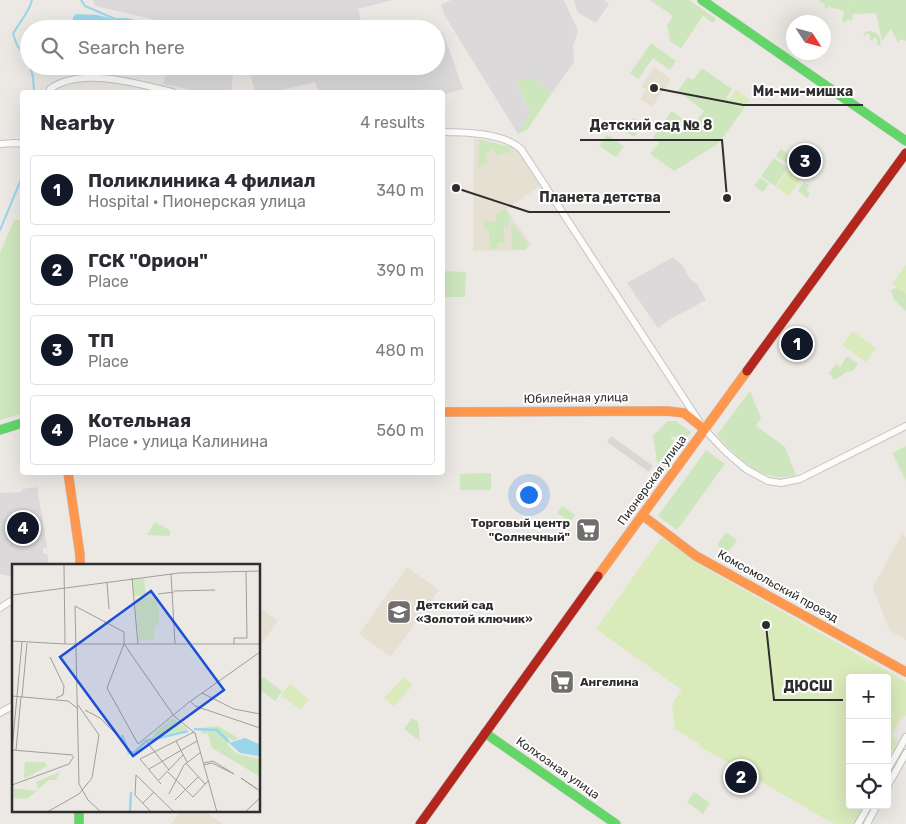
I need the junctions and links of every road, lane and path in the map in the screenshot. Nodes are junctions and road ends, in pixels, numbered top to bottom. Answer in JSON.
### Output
{"nodes":[{"id":1,"x":702,"y":0,"type":"edge"},
{"id":2,"x":50,"y":90,"type":"edge"},
{"id":3,"x":163,"y":90,"type":"edge"},
{"id":4,"x":445,"y":132,"type":"edge"},
{"id":5,"x":906,"y":141,"type":"edge"},
{"id":6,"x":0,"y":144,"type":"edge"},
{"id":7,"x":20,"y":144,"type":"edge"},
{"id":8,"x":906,"y":152,"type":"edge"},
{"id":9,"x":687,"y":410,"type":"junction"},
{"id":10,"x":445,"y":412,"type":"edge"},
{"id":11,"x":20,"y":425,"type":"edge"},
{"id":12,"x":906,"y":426,"type":"edge"},
{"id":13,"x":704,"y":429,"type":"junction"},
{"id":14,"x":0,"y":430,"type":"edge"},
{"id":15,"x":68,"y":475,"type":"edge"},
{"id":16,"x":642,"y":515,"type":"junction"},
{"id":17,"x":80,"y":564,"type":"edge"},
{"id":18,"x":12,"y":600,"type":"edge"},
{"id":19,"x":0,"y":608,"type":"edge"},
{"id":20,"x":906,"y":672,"type":"edge"},
{"id":21,"x":12,"y":706,"type":"edge"},
{"id":22,"x":0,"y":714,"type":"edge"},
{"id":23,"x":485,"y":733,"type":"junction"},
{"id":24,"x":906,"y":737,"type":"edge"},
{"id":25,"x":906,"y":753,"type":"edge"},
{"id":26,"x":891,"y":764,"type":"edge"},
{"id":27,"x":891,"y":780,"type":"edge"},
{"id":28,"x":866,"y":809,"type":"edge"},
{"id":29,"x":875,"y":809,"type":"edge"},
{"id":30,"x":420,"y":824,"type":"edge"},
{"id":31,"x":616,"y":824,"type":"edge"},
{"id":32,"x":858,"y":824,"type":"edge"},
{"id":33,"x":867,"y":824,"type":"edge"}],
"edges":[{"from":1,"to":5,"type":"street"},
{"from":2,"to":3,"type":"street"},
{"from":4,"to":9,"type":"street"},
{"from":6,"to":7,"type":"street"},
{"from":8,"to":13,"type":"street","name":"Пионерская улица"},
{"from":9,"to":10,"type":"street","name":"Юбилейная улица"},
{"from":9,"to":13,"type":"street","name":"Юбилейная улица"},
{"from":11,"to":14,"type":"street"},
{"from":12,"to":13,"type":"street"},
{"from":13,"to":16,"type":"street","name":"Пионерская улица"},
{"from":15,"to":17,"type":"street"},
{"from":16,"to":20,"type":"street","name":"Комсомольский проезд"},
{"from":16,"to":23,"type":"street","name":"Пионерская улица"},
{"from":18,"to":19,"type":"street"},
{"from":21,"to":22,"type":"street"},
{"from":23,"to":30,"type":"street","name":"Пионерская улица"},
{"from":23,"to":31,"type":"street","name":"Колхозная улица"},
{"from":24,"to":26,"type":"street"},
{"from":25,"to":27,"type":"street"},
{"from":28,"to":32,"type":"street"},
{"from":29,"to":33,"type":"street"}]}
